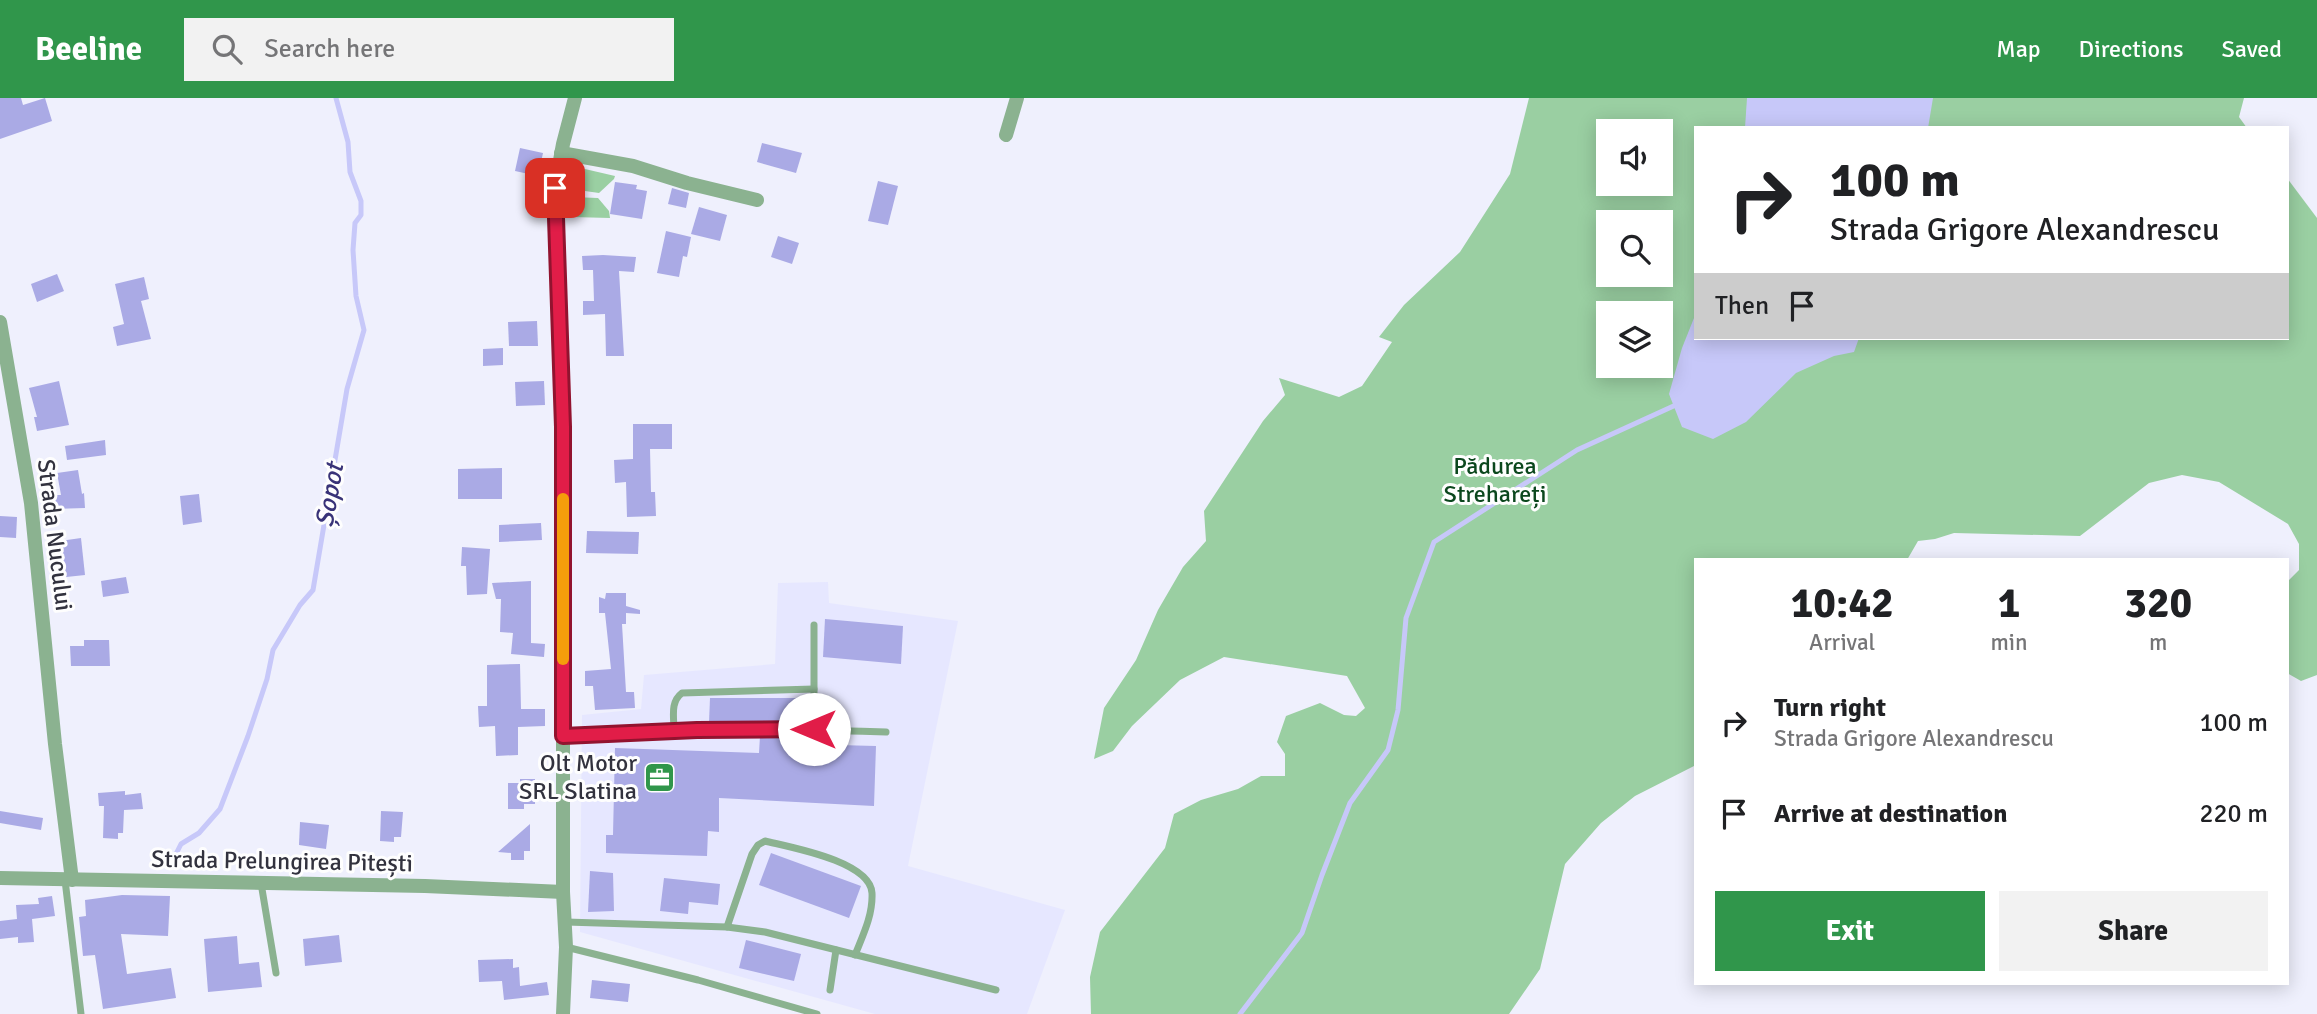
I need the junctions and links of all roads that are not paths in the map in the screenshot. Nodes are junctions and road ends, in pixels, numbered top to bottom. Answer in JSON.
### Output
{"nodes":[{"id":1,"x":575,"y":98,"type":"edge"},
{"id":2,"x":1017,"y":98,"type":"edge"},
{"id":3,"x":1006,"y":135,"type":"dead end"},
{"id":4,"x":561,"y":153,"type":"junction"},
{"id":5,"x":757,"y":200,"type":"dead end"},
{"id":6,"x":0,"y":322,"type":"edge"},
{"id":7,"x":814,"y":625,"type":"dead end"},
{"id":8,"x":814,"y":689,"type":"junction"},
{"id":9,"x":814,"y":729,"type":"junction"},
{"id":10,"x":674,"y":731,"type":"junction"},
{"id":11,"x":886,"y":732,"type":"dead end"},
{"id":12,"x":563,"y":736,"type":"junction"},
{"id":13,"x":0,"y":878,"type":"edge"},
{"id":14,"x":69,"y":880,"type":"junction"},
{"id":15,"x":261,"y":883,"type":"junction"},
{"id":16,"x":563,"y":892,"type":"junction"},
{"id":17,"x":566,"y":922,"type":"junction"},
{"id":18,"x":727,"y":927,"type":"junction"},
{"id":19,"x":566,"y":947,"type":"junction"},
{"id":20,"x":836,"y":950,"type":"junction"},
{"id":21,"x":855,"y":955,"type":"junction"},
{"id":22,"x":276,"y":973,"type":"dead end"},
{"id":23,"x":830,"y":990,"type":"dead end"},
{"id":24,"x":996,"y":990,"type":"dead end"},
{"id":25,"x":81,"y":1014,"type":"edge"},
{"id":26,"x":563,"y":1014,"type":"edge"},
{"id":27,"x":817,"y":1014,"type":"edge"}],
"edges":[{"from":1,"to":4,"type":"street"},
{"from":2,"to":3,"type":"street"},
{"from":4,"to":5,"type":"street"},
{"from":4,"to":12,"type":"street"},
{"from":6,"to":14,"type":"street","name":"Strada Nucului"},
{"from":7,"to":8,"type":"lane"},
{"from":8,"to":9,"type":"lane"},
{"from":8,"to":10,"type":"lane"},
{"from":9,"to":10,"type":"lane"},
{"from":9,"to":11,"type":"lane"},
{"from":10,"to":12,"type":"lane"},
{"from":12,"to":16,"type":"street"},
{"from":13,"to":14,"type":"street","name":"Strada Prelungirea Pitești"},
{"from":14,"to":15,"type":"street","name":"Strada Prelungirea Pitești"},
{"from":14,"to":25,"type":"lane"},
{"from":15,"to":16,"type":"street","name":"Strada Prelungirea Pitești"},
{"from":15,"to":22,"type":"lane"},
{"from":16,"to":17,"type":"street"},
{"from":17,"to":18,"type":"lane"},
{"from":17,"to":19,"type":"street"},
{"from":18,"to":20,"type":"lane"},
{"from":18,"to":21,"type":"lane"},
{"from":19,"to":26,"type":"street"},
{"from":19,"to":27,"type":"lane"},
{"from":20,"to":21,"type":"lane"},
{"from":20,"to":23,"type":"lane"},
{"from":21,"to":24,"type":"lane"}]}
